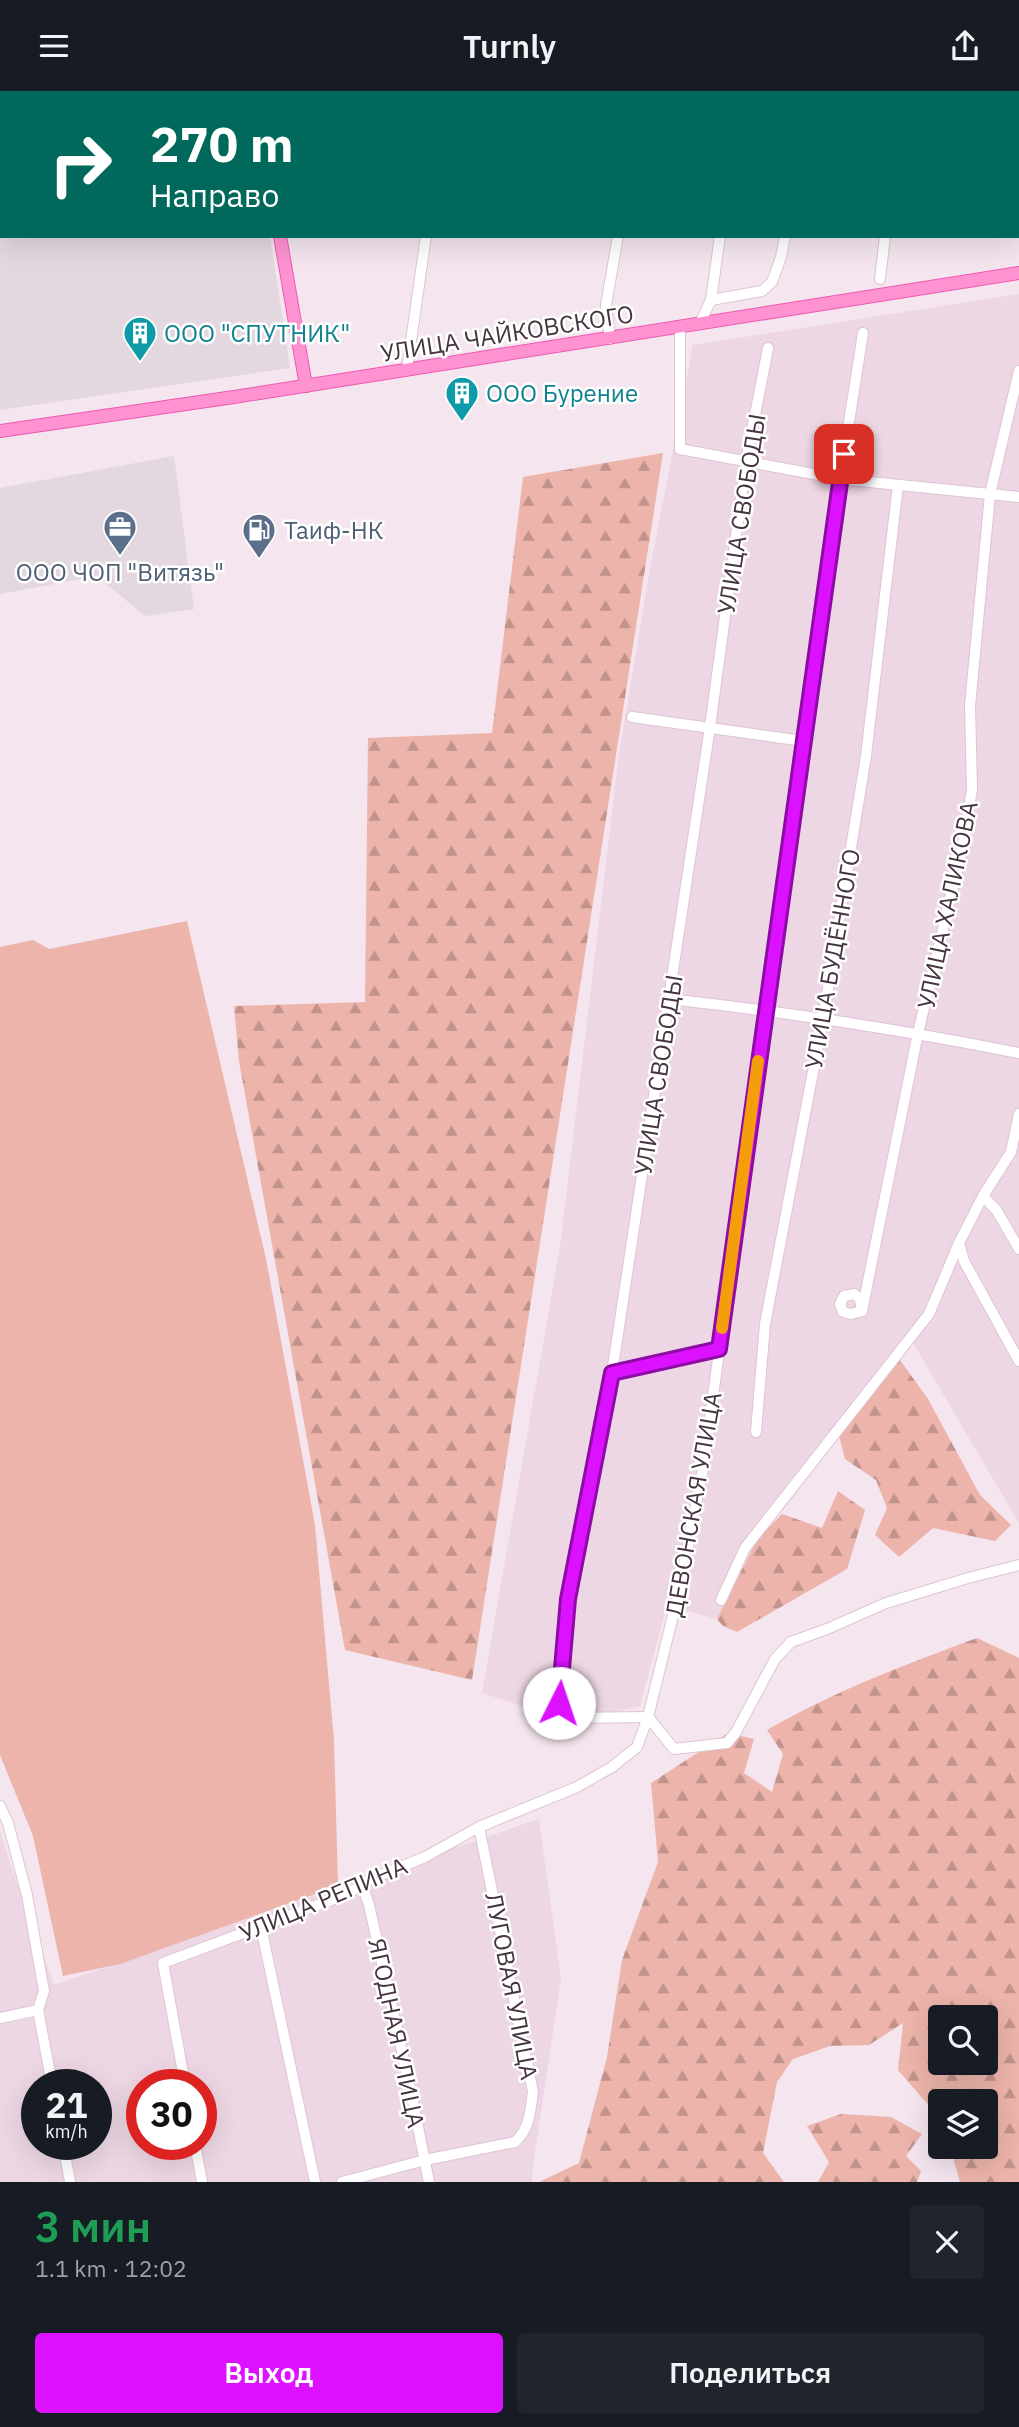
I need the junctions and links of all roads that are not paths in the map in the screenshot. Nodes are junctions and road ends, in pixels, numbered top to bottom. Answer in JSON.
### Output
{"nodes":[{"id":1,"x":280,"y":238,"type":"edge"},
{"id":2,"x":426,"y":238,"type":"edge"},
{"id":3,"x":618,"y":238,"type":"edge"},
{"id":4,"x":720,"y":238,"type":"edge"},
{"id":5,"x":785,"y":238,"type":"edge"},
{"id":6,"x":885,"y":238,"type":"edge"},
{"id":7,"x":1019,"y":273,"type":"edge"},
{"id":8,"x":880,"y":279,"type":"dead end"},
{"id":9,"x":711,"y":300,"type":"junction"},
{"id":10,"x":700,"y":323,"type":"junction"},
{"id":11,"x":680,"y":327,"type":"junction"},
{"id":12,"x":863,"y":333,"type":"dead end"},
{"id":13,"x":610,"y":339,"type":"junction"},
{"id":14,"x":768,"y":348,"type":"dead end"},
{"id":15,"x":407,"y":369,"type":"junction"},
{"id":16,"x":1019,"y":371,"type":"edge"},
{"id":17,"x":306,"y":386,"type":"junction"},
{"id":18,"x":0,"y":431,"type":"edge"},
{"id":19,"x":746,"y":462,"type":"junction"},
{"id":20,"x":840,"y":479,"type":"junction"},
{"id":21,"x":898,"y":485,"type":"junction"},
{"id":22,"x":990,"y":494,"type":"junction"},
{"id":23,"x":1019,"y":497,"type":"edge"},
{"id":24,"x":632,"y":717,"type":"dead end"},
{"id":25,"x":710,"y":727,"type":"junction"},
{"id":26,"x":803,"y":741,"type":"junction"},
{"id":27,"x":669,"y":999,"type":"junction"},
{"id":28,"x":765,"y":1010,"type":"junction"},
{"id":29,"x":824,"y":1019,"type":"junction"},
{"id":30,"x":918,"y":1033,"type":"junction"},
{"id":31,"x":1019,"y":1053,"type":"edge"},
{"id":32,"x":1019,"y":1114,"type":"edge"},
{"id":33,"x":1015,"y":1155,"type":"edge"},
{"id":34,"x":983,"y":1196,"type":"junction"},
{"id":35,"x":959,"y":1243,"type":"junction"},
{"id":36,"x":1019,"y":1248,"type":"edge"},
{"id":37,"x":862,"y":1311,"type":"dead end"},
{"id":38,"x":719,"y":1349,"type":"junction"},
{"id":39,"x":1019,"y":1361,"type":"edge"},
{"id":40,"x":612,"y":1373,"type":"junction"},
{"id":41,"x":757,"y":1432,"type":"dead end"},
{"id":42,"x":1019,"y":1565,"type":"edge"},
{"id":43,"x":721,"y":1600,"type":"dead end"},
{"id":44,"x":648,"y":1717,"type":"junction"},
{"id":45,"x":0,"y":1806,"type":"edge"},
{"id":46,"x":479,"y":1827,"type":"junction"},
{"id":47,"x":362,"y":1885,"type":"junction"},
{"id":48,"x":261,"y":1927,"type":"junction"},
{"id":49,"x":38,"y":2010,"type":"junction"},
{"id":50,"x":0,"y":2018,"type":"edge"},
{"id":51,"x":49,"y":2069,"type":"edge"},
{"id":52,"x":182,"y":2069,"type":"edge"},
{"id":53,"x":66,"y":2160,"type":"edge"},
{"id":54,"x":198,"y":2160,"type":"edge"},
{"id":55,"x":425,"y":2160,"type":"junction"},
{"id":56,"x":70,"y":2182,"type":"edge"},
{"id":57,"x":202,"y":2182,"type":"edge"},
{"id":58,"x":315,"y":2182,"type":"edge"},
{"id":59,"x":342,"y":2182,"type":"edge"},
{"id":60,"x":429,"y":2182,"type":"edge"}],
"edges":[{"from":1,"to":17,"type":"main road"},
{"from":2,"to":15,"type":"street"},
{"from":3,"to":13,"type":"street"},
{"from":4,"to":9,"type":"street"},
{"from":5,"to":9,"type":"street"},
{"from":6,"to":8,"type":"street"},
{"from":7,"to":10,"type":"main road","name":"УЛИЦА ЧАЙКОВСКОГО"},
{"from":9,"to":10,"type":"street"},
{"from":10,"to":11,"type":"main road","name":"УЛИЦА ЧАЙКОВСКОГО"},
{"from":11,"to":13,"type":"main road","name":"УЛИЦА ЧАЙКОВСКОГО"},
{"from":11,"to":19,"type":"street"},
{"from":12,"to":20,"type":"street","name":"ДЕВОНСКАЯ УЛИЦА"},
{"from":13,"to":15,"type":"main road","name":"УЛИЦА ЧАЙКОВСКОГО"},
{"from":14,"to":19,"type":"street","name":"УЛИЦА СВОБОДЫ"},
{"from":15,"to":17,"type":"main road","name":"УЛИЦА ЧАЙКОВСКОГО"},
{"from":16,"to":22,"type":"street","name":"УЛИЦА ХАЛИКОВА"},
{"from":17,"to":18,"type":"main road","name":"УЛИЦА ЧАЙКОВСКОГО"},
{"from":19,"to":20,"type":"street"},
{"from":19,"to":25,"type":"street","name":"УЛИЦА СВОБОДЫ"},
{"from":20,"to":21,"type":"street"},
{"from":20,"to":26,"type":"street","name":"ДЕВОНСКАЯ УЛИЦА"},
{"from":21,"to":22,"type":"street"},
{"from":21,"to":29,"type":"street","name":"УЛИЦА БУДЁННОГО"},
{"from":22,"to":23,"type":"street"},
{"from":22,"to":30,"type":"street","name":"УЛИЦА ХАЛИКОВА"},
{"from":24,"to":25,"type":"street"},
{"from":25,"to":26,"type":"street"},
{"from":25,"to":27,"type":"street","name":"УЛИЦА СВОБОДЫ"},
{"from":26,"to":28,"type":"street","name":"ДЕВОНСКАЯ УЛИЦА"},
{"from":27,"to":28,"type":"street"},
{"from":27,"to":40,"type":"street","name":"УЛИЦА СВОБОДЫ"},
{"from":28,"to":29,"type":"street"},
{"from":28,"to":38,"type":"street","name":"ДЕВОНСКАЯ УЛИЦА"},
{"from":29,"to":30,"type":"street"},
{"from":29,"to":41,"type":"street","name":"УЛИЦА БУДЁННОГО"},
{"from":30,"to":31,"type":"street"},
{"from":30,"to":37,"type":"street","name":"УЛИЦА ХАЛИКОВА"},
{"from":32,"to":33,"type":"street"},
{"from":33,"to":34,"type":"street"},
{"from":34,"to":35,"type":"street"},
{"from":34,"to":36,"type":"street"},
{"from":35,"to":39,"type":"street"},
{"from":35,"to":43,"type":"street"},
{"from":38,"to":40,"type":"street"},
{"from":38,"to":44,"type":"street","name":"ДЕВОНСКАЯ УЛИЦА"},
{"from":40,"to":44,"type":"street","name":"УЛИЦА СВОБОДЫ"},
{"from":42,"to":44,"type":"street"},
{"from":44,"to":46,"type":"street","name":"ДЕВОНСКАЯ УЛИЦА"},
{"from":45,"to":49,"type":"street"},
{"from":46,"to":47,"type":"street","name":"УЛИЦА РЕПИНА"},
{"from":46,"to":55,"type":"street","name":"ЛУГОВАЯ УЛИЦА"},
{"from":47,"to":48,"type":"street","name":"УЛИЦА РЕПИНА"},
{"from":47,"to":55,"type":"street","name":"ЯГОДНАЯ УЛИЦА"},
{"from":48,"to":52,"type":"street","name":"УЛИЦА РЕПИНА"},
{"from":48,"to":58,"type":"street"},
{"from":49,"to":50,"type":"street"},
{"from":49,"to":51,"type":"street"},
{"from":53,"to":56,"type":"street"},
{"from":54,"to":57,"type":"street"},
{"from":55,"to":59,"type":"street"},
{"from":55,"to":60,"type":"street","name":"ЯГОДНАЯ УЛИЦА"}]}
